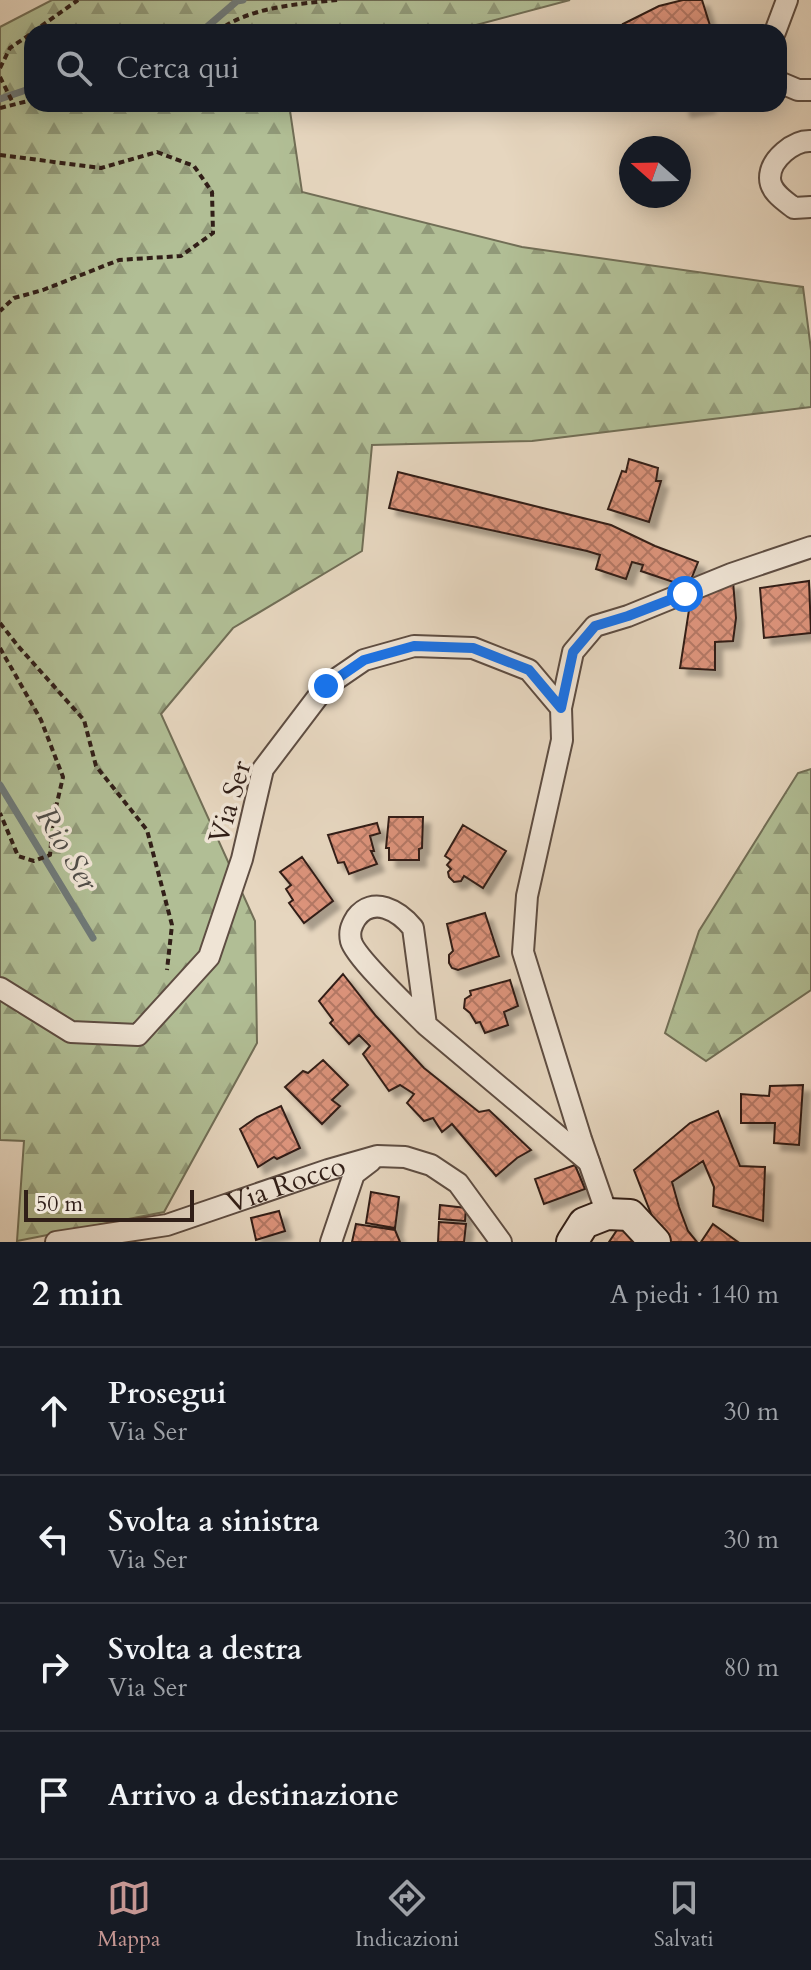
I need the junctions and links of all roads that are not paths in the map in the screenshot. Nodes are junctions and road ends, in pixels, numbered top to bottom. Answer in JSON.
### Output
{"nodes":[{"id":1,"x":787,"y":0,"type":"edge"},
{"id":2,"x":778,"y":24,"type":"edge"},
{"id":3,"x":787,"y":85,"type":"edge"},
{"id":4,"x":811,"y":90,"type":"edge"},
{"id":5,"x":811,"y":141,"type":"edge"},
{"id":6,"x":811,"y":207,"type":"edge"},
{"id":7,"x":811,"y":547,"type":"edge"},
{"id":8,"x":561,"y":708,"type":"junction"},
{"id":9,"x":0,"y":988,"type":"edge"},
{"id":10,"x":426,"y":1025,"type":"junction"},
{"id":11,"x":377,"y":1156,"type":"junction"},
{"id":12,"x":589,"y":1162,"type":"junction"},
{"id":13,"x":607,"y":1214,"type":"junction"},
{"id":14,"x":56,"y":1242,"type":"edge"},
{"id":15,"x":331,"y":1242,"type":"edge"},
{"id":16,"x":501,"y":1242,"type":"edge"},
{"id":17,"x":572,"y":1242,"type":"edge"},
{"id":18,"x":655,"y":1242,"type":"edge"}],
"edges":[{"from":1,"to":2,"type":"street"},
{"from":3,"to":4,"type":"street"},
{"from":5,"to":6,"type":"street"},
{"from":7,"to":8,"type":"street"},
{"from":8,"to":9,"type":"street","name":"Via Ser"},
{"from":8,"to":12,"type":"street"},
{"from":10,"to":10,"type":"street"},
{"from":10,"to":12,"type":"street"},
{"from":11,"to":14,"type":"street","name":"Via Rocco"},
{"from":11,"to":15,"type":"street","name":"Via Rocco"},
{"from":11,"to":16,"type":"street","name":"Via Rocco"},
{"from":12,"to":13,"type":"street"},
{"from":13,"to":17,"type":"street"},
{"from":13,"to":18,"type":"street"}]}
